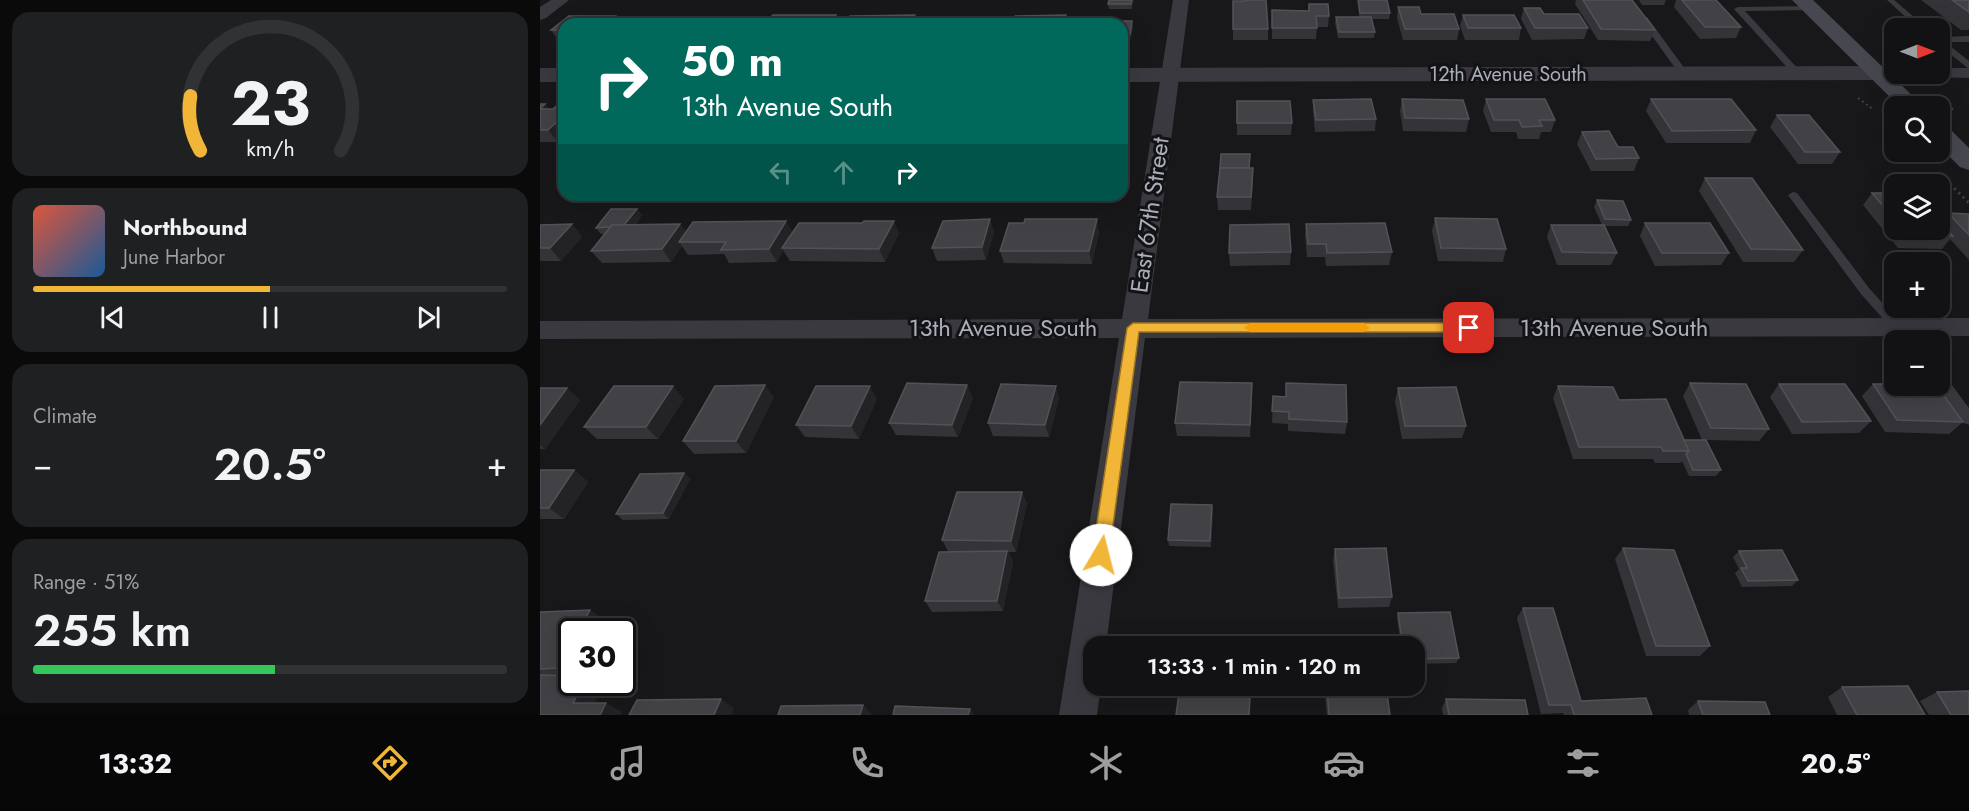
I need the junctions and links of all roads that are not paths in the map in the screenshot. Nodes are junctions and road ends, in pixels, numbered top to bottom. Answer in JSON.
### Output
{"nodes":[{"id":1,"x":561,"y":0,"type":"edge"},
{"id":2,"x":1181,"y":0,"type":"edge"},
{"id":3,"x":1890,"y":1,"type":"edge"},
{"id":4,"x":1806,"y":4,"type":"edge"},
{"id":5,"x":1638,"y":10,"type":"edge"},
{"id":6,"x":540,"y":15,"type":"edge"},
{"id":7,"x":1911,"y":18,"type":"edge"},
{"id":8,"x":1969,"y":39,"type":"edge"},
{"id":9,"x":1950,"y":40,"type":"edge"},
{"id":10,"x":1950,"y":52,"type":"edge"},
{"id":11,"x":1884,"y":71,"type":"edge"},
{"id":12,"x":1683,"y":73,"type":"junction"},
{"id":13,"x":1797,"y":73,"type":"junction"},
{"id":14,"x":1884,"y":73,"type":"edge"},
{"id":15,"x":1950,"y":73,"type":"edge"},
{"id":16,"x":1968,"y":73,"type":"edge"},
{"id":17,"x":540,"y":75,"type":"edge"},
{"id":18,"x":558,"y":75,"type":"edge"},
{"id":19,"x":1128,"y":75,"type":"edge"},
{"id":20,"x":1170,"y":75,"type":"junction"},
{"id":21,"x":1895,"y":84,"type":"edge"},
{"id":22,"x":1904,"y":96,"type":"edge"},
{"id":23,"x":1950,"y":143,"type":"edge"},
{"id":24,"x":1969,"y":162,"type":"edge"},
{"id":25,"x":1793,"y":195,"type":"dead end"},
{"id":26,"x":1969,"y":327,"type":"edge"},
{"id":27,"x":1133,"y":328,"type":"junction"},
{"id":28,"x":540,"y":330,"type":"edge"},
{"id":29,"x":1900,"y":330,"type":"edge"},
{"id":30,"x":1941,"y":330,"type":"edge"},
{"id":31,"x":1884,"y":334,"type":"edge"},
{"id":32,"x":1950,"y":393,"type":"edge"},
{"id":33,"x":1969,"y":419,"type":"edge"},
{"id":34,"x":1078,"y":715,"type":"edge"}],
"edges":[{"from":1,"to":6,"type":"street"},
{"from":2,"to":20,"type":"street","name":"East 67th Street"},
{"from":3,"to":7,"type":"lane"},
{"from":4,"to":11,"type":"main road"},
{"from":4,"to":13,"type":"lane"},
{"from":5,"to":12,"type":"lane"},
{"from":8,"to":9,"type":"lane"},
{"from":10,"to":16,"type":"lane"},
{"from":12,"to":13,"type":"street","name":"12th Avenue South"},
{"from":12,"to":20,"type":"street","name":"12th Avenue South"},
{"from":13,"to":14,"type":"street","name":"12th Avenue South"},
{"from":15,"to":16,"type":"street"},
{"from":17,"to":18,"type":"street"},
{"from":19,"to":20,"type":"street","name":"12th Avenue South"},
{"from":20,"to":27,"type":"street","name":"East 67th Street"},
{"from":21,"to":22,"type":"main road"},
{"from":23,"to":24,"type":"main road"},
{"from":25,"to":29,"type":"lane"},
{"from":26,"to":30,"type":"street","name":"13th Avenue South"},
{"from":27,"to":28,"type":"street","name":"13th Avenue South"},
{"from":27,"to":31,"type":"street","name":"13th Avenue South"},
{"from":27,"to":34,"type":"street","name":"East 67th Street"},
{"from":32,"to":33,"type":"lane"}]}
